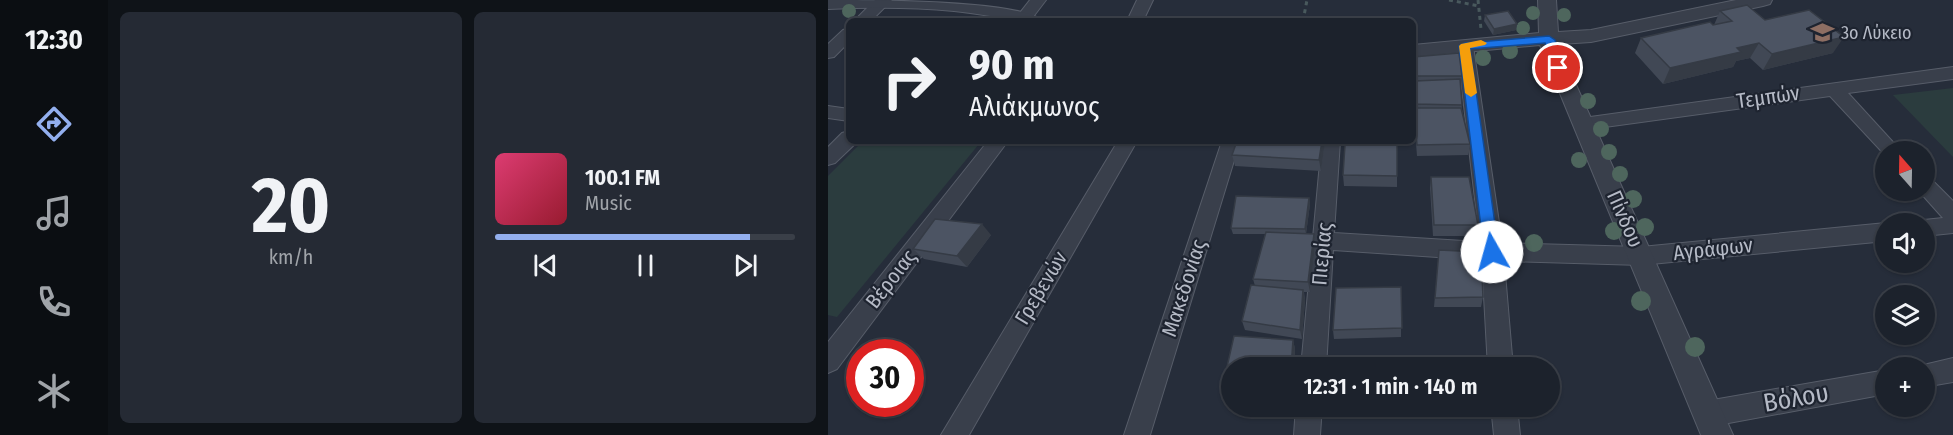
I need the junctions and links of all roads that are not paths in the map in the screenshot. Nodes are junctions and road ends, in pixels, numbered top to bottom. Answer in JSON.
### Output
{"nodes":[{"id":1,"x":1038,"y":0,"type":"edge"},
{"id":2,"x":1145,"y":0,"type":"edge"},
{"id":3,"x":1547,"y":0,"type":"edge"},
{"id":4,"x":1763,"y":0,"type":"edge"},
{"id":5,"x":883,"y":1,"type":"edge"},
{"id":6,"x":951,"y":2,"type":"edge"},
{"id":7,"x":828,"y":3,"type":"edge"},
{"id":8,"x":865,"y":18,"type":"edge"},
{"id":9,"x":1022,"y":18,"type":"edge"},
{"id":10,"x":1029,"y":18,"type":"edge"},
{"id":11,"x":1136,"y":18,"type":"edge"},
{"id":12,"x":846,"y":36,"type":"edge"},
{"id":13,"x":1549,"y":40,"type":"junction"},
{"id":14,"x":1473,"y":44,"type":"junction"},
{"id":15,"x":1416,"y":51,"type":"edge"},
{"id":16,"x":828,"y":53,"type":"edge"},
{"id":17,"x":1953,"y":73,"type":"edge"},
{"id":18,"x":1833,"y":88,"type":"junction"},
{"id":19,"x":828,"y":112,"type":"edge"},
{"id":20,"x":846,"y":115,"type":"edge"},
{"id":21,"x":1583,"y":124,"type":"junction"},
{"id":22,"x":846,"y":141,"type":"edge"},
{"id":23,"x":1883,"y":141,"type":"edge"},
{"id":24,"x":996,"y":144,"type":"edge"},
{"id":25,"x":1126,"y":144,"type":"edge"},
{"id":26,"x":1230,"y":144,"type":"edge"},
{"id":27,"x":1331,"y":144,"type":"edge"},
{"id":28,"x":828,"y":158,"type":"edge"},
{"id":29,"x":1935,"y":195,"type":"edge"},
{"id":30,"x":1953,"y":214,"type":"edge"},
{"id":31,"x":1953,"y":225,"type":"edge"},
{"id":32,"x":1935,"y":227,"type":"edge"},
{"id":33,"x":1875,"y":233,"type":"edge"},
{"id":34,"x":1324,"y":241,"type":"junction"},
{"id":35,"x":1492,"y":252,"type":"junction"},
{"id":36,"x":1641,"y":256,"type":"junction"},
{"id":37,"x":838,"y":334,"type":"edge"},
{"id":38,"x":1313,"y":357,"type":"edge"},
{"id":39,"x":1500,"y":357,"type":"edge"},
{"id":40,"x":828,"y":361,"type":"edge"},
{"id":41,"x":1953,"y":370,"type":"edge"},
{"id":42,"x":1935,"y":373,"type":"edge"},
{"id":43,"x":1875,"y":385,"type":"edge"},
{"id":44,"x":1308,"y":417,"type":"edge"},
{"id":45,"x":1505,"y":417,"type":"edge"},
{"id":46,"x":1712,"y":424,"type":"edge"},
{"id":47,"x":954,"y":435,"type":"edge"},
{"id":48,"x":1137,"y":435,"type":"edge"},
{"id":49,"x":1307,"y":435,"type":"edge"},
{"id":50,"x":1507,"y":435,"type":"edge"}],
"edges":[{"from":1,"to":10,"type":"street"},
{"from":2,"to":11,"type":"street"},
{"from":3,"to":13,"type":"street","name":"Πίνδου"},
{"from":4,"to":13,"type":"street"},
{"from":5,"to":6,"type":"street"},
{"from":5,"to":7,"type":"street"},
{"from":5,"to":8,"type":"street"},
{"from":6,"to":9,"type":"street"},
{"from":12,"to":16,"type":"street"},
{"from":13,"to":14,"type":"street"},
{"from":13,"to":21,"type":"street","name":"Πίνδου"},
{"from":14,"to":15,"type":"street"},
{"from":14,"to":35,"type":"street"},
{"from":17,"to":18,"type":"street","name":"Τεμπών"},
{"from":18,"to":21,"type":"street","name":"Τεμπών"},
{"from":18,"to":23,"type":"street"},
{"from":19,"to":20,"type":"street"},
{"from":21,"to":36,"type":"street","name":"Πίνδου"},
{"from":22,"to":28,"type":"street"},
{"from":24,"to":37,"type":"street","name":"Βέροιας"},
{"from":25,"to":47,"type":"street","name":"Γρεβενών"},
{"from":26,"to":48,"type":"street","name":"Μακεδονίας"},
{"from":27,"to":34,"type":"street","name":"Πιερίας"},
{"from":29,"to":30,"type":"street"},
{"from":31,"to":32,"type":"street"},
{"from":33,"to":36,"type":"street","name":"Αγράφων"},
{"from":34,"to":35,"type":"street","name":"Αγράφων"},
{"from":34,"to":38,"type":"street","name":"Πιερίας"},
{"from":35,"to":36,"type":"street","name":"Αγράφων"},
{"from":35,"to":39,"type":"street"},
{"from":36,"to":46,"type":"street","name":"Πίνδου"},
{"from":37,"to":40,"type":"street","name":"Βέροιας"},
{"from":41,"to":42,"type":"street"},
{"from":43,"to":46,"type":"street","name":"Βόλου"},
{"from":44,"to":49,"type":"street"},
{"from":45,"to":50,"type":"street"}]}
